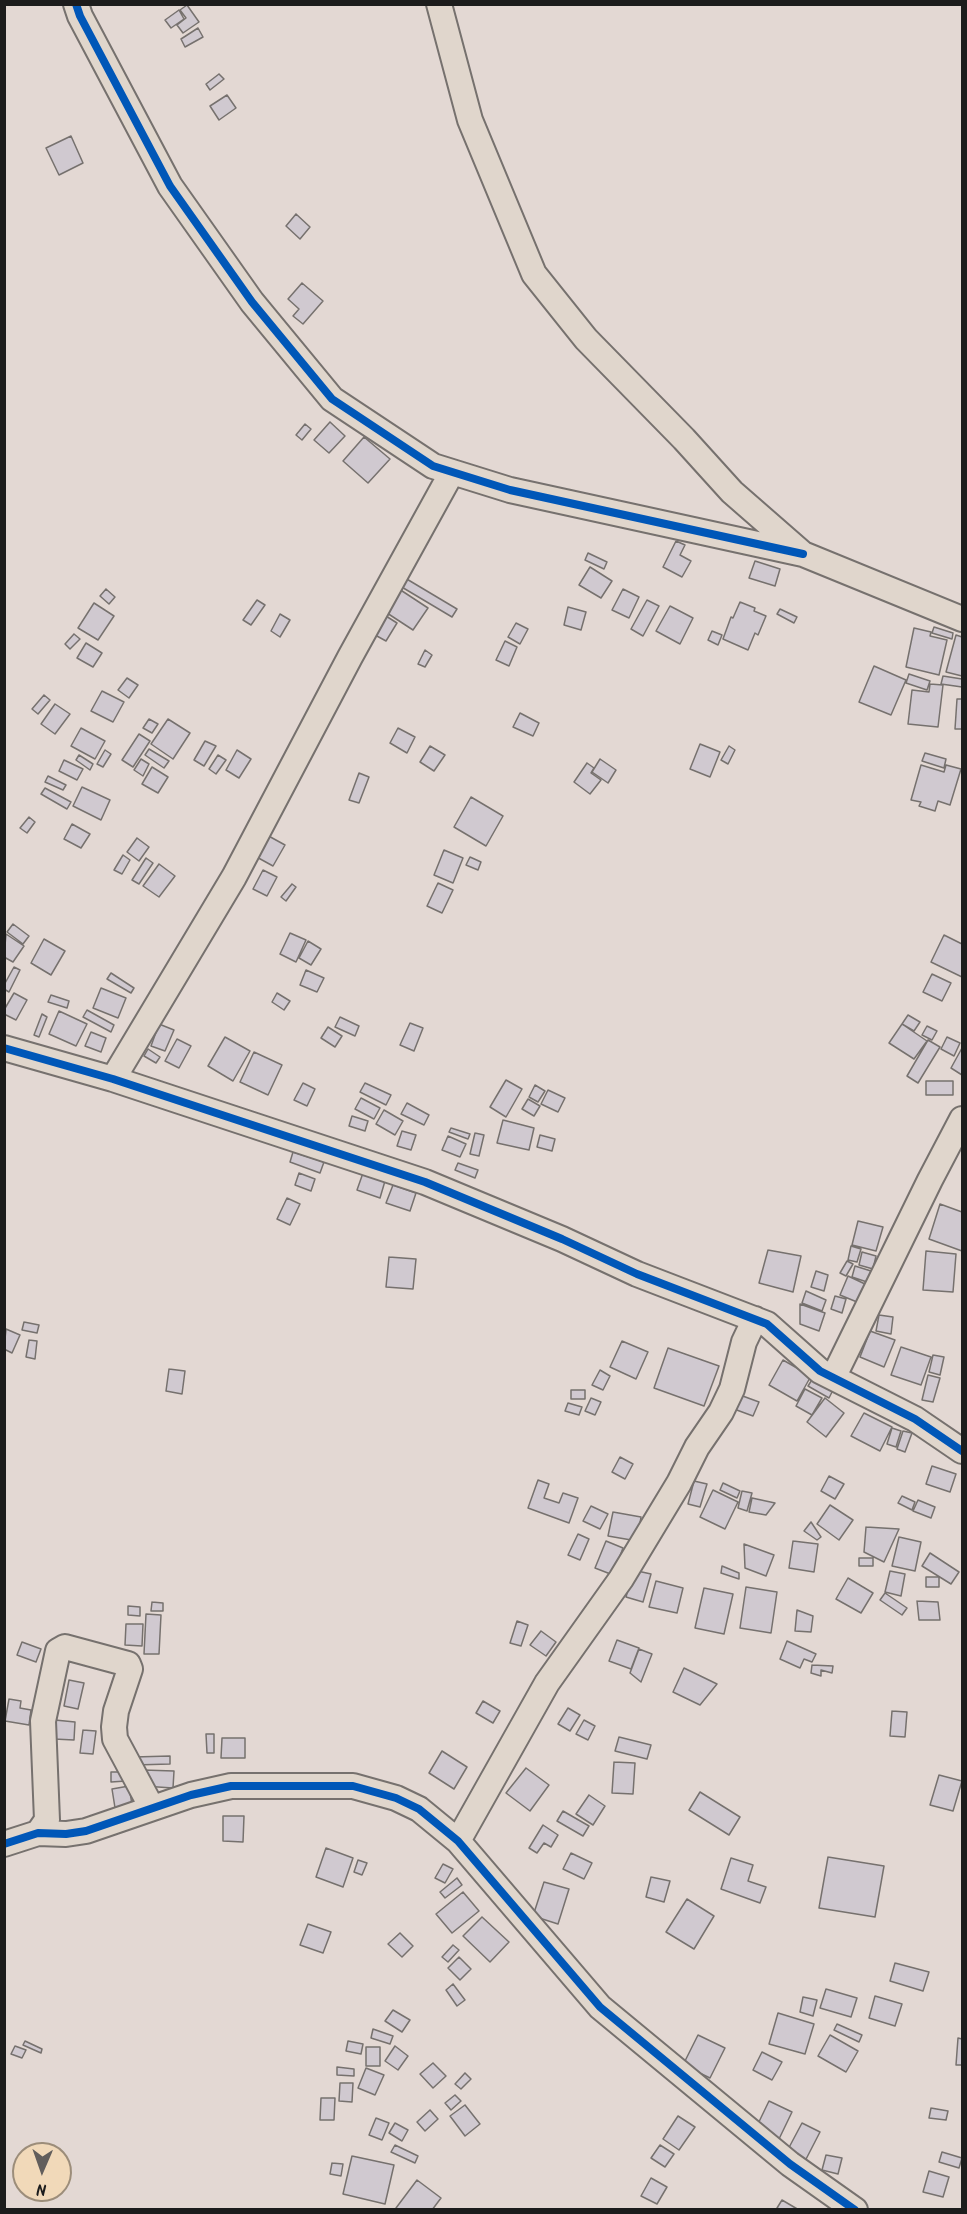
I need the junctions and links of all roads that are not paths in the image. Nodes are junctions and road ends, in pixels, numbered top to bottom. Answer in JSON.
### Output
{"nodes":[{"id":1,"x":76,"y":4,"type":"edge"},
{"id":2,"x":438,"y":4,"type":"edge"},
{"id":3,"x":452,"y":472,"type":"junction"},
{"id":4,"x":803,"y":554,"type":"junction"},
{"id":5,"x":963,"y":619,"type":"edge"},
{"id":6,"x":4,"y":1048,"type":"edge"},
{"id":7,"x":112,"y":1079,"type":"junction"},
{"id":8,"x":963,"y":1119,"type":"edge"},
{"id":9,"x":755,"y":1319,"type":"junction"},
{"id":10,"x":834,"y":1376,"type":"junction"},
{"id":11,"x":963,"y":1451,"type":"edge"},
{"id":12,"x":152,"y":1808,"type":"junction"},
{"id":13,"x":38,"y":1833,"type":"junction"},
{"id":14,"x":458,"y":1840,"type":"junction"},
{"id":15,"x":4,"y":1845,"type":"edge"},
{"id":16,"x":855,"y":2210,"type":"edge"}],
"edges":[{"from":1,"to":3,"type":"street"},
{"from":2,"to":4,"type":"street"},
{"from":3,"to":4,"type":"street"},
{"from":3,"to":7,"type":"street"},
{"from":4,"to":5,"type":"street"},
{"from":6,"to":7,"type":"street"},
{"from":7,"to":9,"type":"street"},
{"from":8,"to":10,"type":"street"},
{"from":9,"to":10,"type":"street"},
{"from":9,"to":14,"type":"street"},
{"from":10,"to":11,"type":"street"},
{"from":12,"to":13,"type":"street"},
{"from":12,"to":13,"type":"street"},
{"from":12,"to":14,"type":"street"},
{"from":13,"to":15,"type":"street"},
{"from":14,"to":16,"type":"street"}]}
